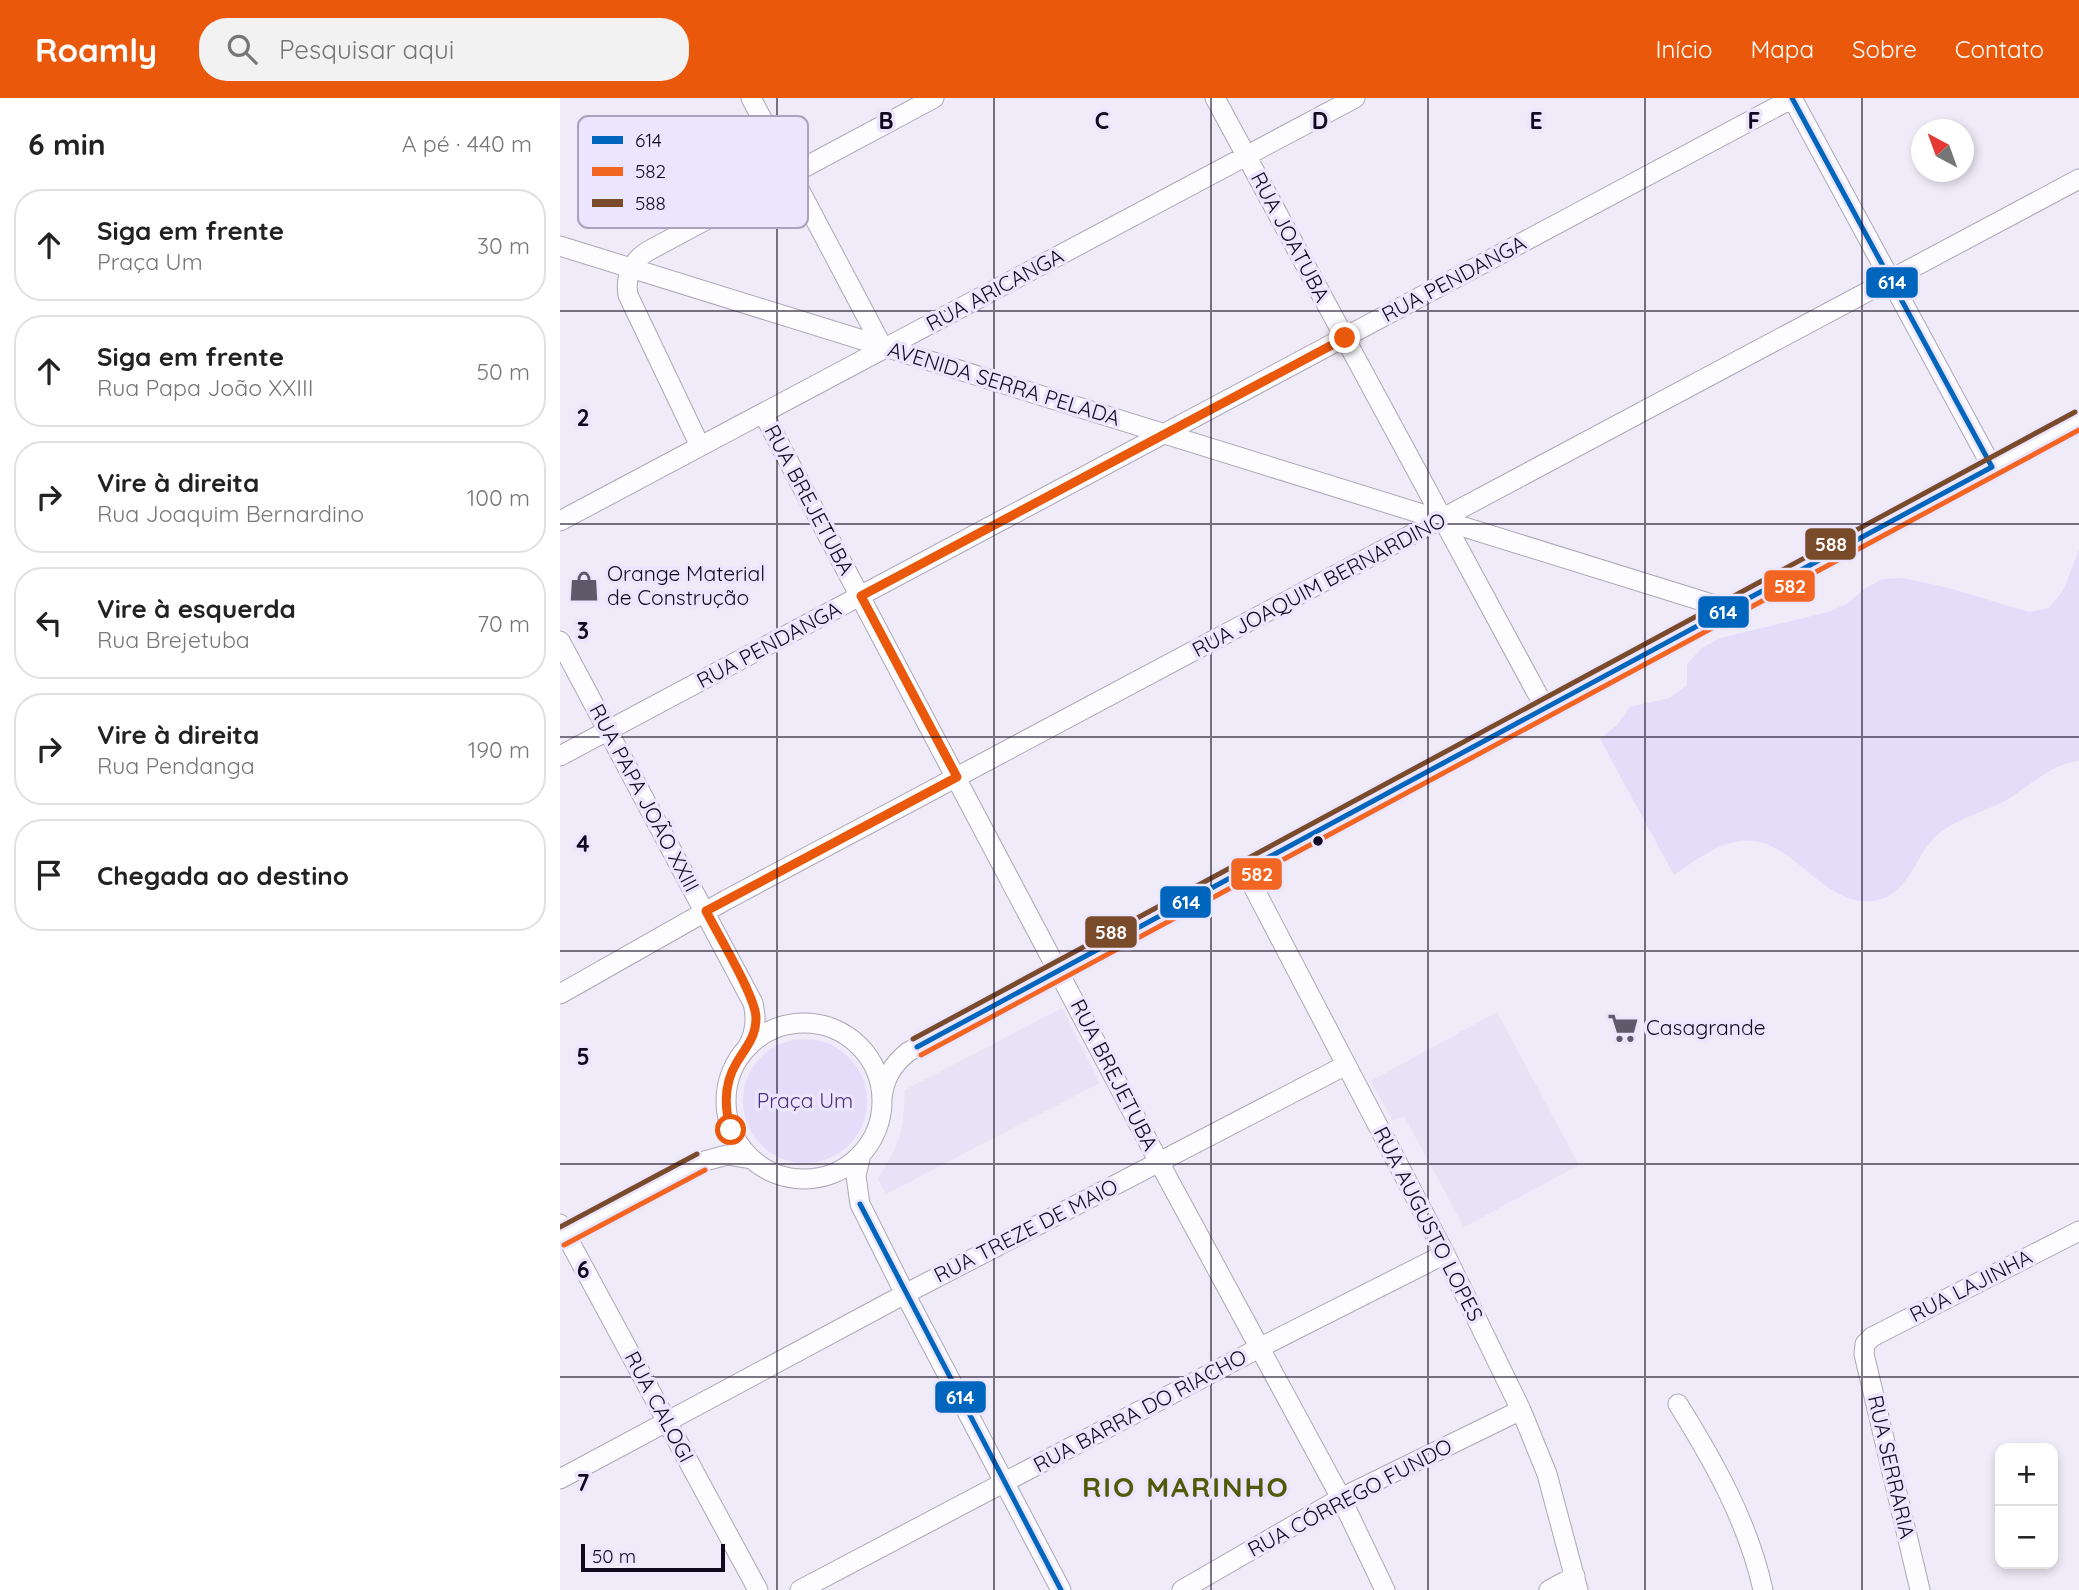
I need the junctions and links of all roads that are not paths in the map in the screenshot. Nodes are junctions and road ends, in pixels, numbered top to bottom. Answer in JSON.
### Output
{"nodes":[{"id":1,"x":751,"y":98,"type":"edge"},
{"id":2,"x":934,"y":98,"type":"edge"},
{"id":3,"x":1215,"y":98,"type":"edge"},
{"id":4,"x":1355,"y":98,"type":"edge"},
{"id":5,"x":1793,"y":98,"type":"edge"},
{"id":6,"x":761,"y":116,"type":"edge"},
{"id":7,"x":1246,"y":156,"type":"junction"},
{"id":8,"x":808,"y":165,"type":"edge"},
{"id":9,"x":2079,"y":179,"type":"edge"},
{"id":10,"x":808,"y":204,"type":"edge"},
{"id":11,"x":691,"y":228,"type":"edge"},
{"id":12,"x":560,"y":246,"type":"edge"},
{"id":13,"x":631,"y":268,"type":"junction"},
{"id":14,"x":1891,"y":279,"type":"junction"},
{"id":15,"x":1345,"y":338,"type":"junction"},
{"id":16,"x":885,"y":347,"type":"junction"},
{"id":17,"x":763,"y":413,"type":"junction"},
{"id":18,"x":2079,"y":420,"type":"edge"},
{"id":19,"x":1163,"y":433,"type":"junction"},
{"id":20,"x":700,"y":446,"type":"junction"},
{"id":21,"x":1993,"y":467,"type":"junction"},
{"id":22,"x":1443,"y":519,"type":"junction"},
{"id":23,"x":560,"y":521,"type":"edge"},
{"id":24,"x":861,"y":596,"type":"junction"},
{"id":25,"x":1728,"y":610,"type":"junction"},
{"id":26,"x":560,"y":641,"type":"edge"},
{"id":27,"x":1545,"y":708,"type":"junction"},
{"id":28,"x":609,"y":730,"type":"junction"},
{"id":29,"x":560,"y":757,"type":"edge"},
{"id":30,"x":957,"y":777,"type":"junction"},
{"id":31,"x":1245,"y":871,"type":"junction"},
{"id":32,"x":706,"y":911,"type":"junction"},
{"id":33,"x":1060,"y":970,"type":"junction"},
{"id":34,"x":748,"y":993,"type":"junction"},
{"id":35,"x":560,"y":994,"type":"edge"},
{"id":36,"x":792,"y":1025,"type":"junction"},
{"id":37,"x":850,"y":1039,"type":"junction"},
{"id":38,"x":917,"y":1047,"type":"junction"},
{"id":39,"x":747,"y":1049,"type":"junction"},
{"id":40,"x":1346,"y":1065,"type":"junction"},
{"id":41,"x":882,"y":1098,"type":"junction"},
{"id":42,"x":729,"y":1122,"type":"junction"},
{"id":43,"x":861,"y":1154,"type":"junction"},
{"id":44,"x":751,"y":1158,"type":"junction"},
{"id":45,"x":701,"y":1161,"type":"junction"},
{"id":46,"x":1159,"y":1162,"type":"junction"},
{"id":47,"x":815,"y":1178,"type":"junction"},
{"id":48,"x":860,"y":1204,"type":"junction"},
{"id":49,"x":2079,"y":1231,"type":"edge"},
{"id":50,"x":562,"y":1232,"type":"edge"},
{"id":51,"x":1445,"y":1254,"type":"junction"},
{"id":52,"x":905,"y":1294,"type":"junction"},
{"id":53,"x":1865,"y":1344,"type":"joint"},
{"id":54,"x":1259,"y":1348,"type":"junction"},
{"id":55,"x":1678,"y":1404,"type":"dead end"},
{"id":56,"x":1521,"y":1410,"type":"junction"},
{"id":57,"x":667,"y":1422,"type":"junction"},
{"id":58,"x":560,"y":1479,"type":"edge"},
{"id":59,"x":1005,"y":1483,"type":"junction"},
{"id":60,"x":1341,"y":1498,"type":"junction"},
{"id":61,"x":1576,"y":1583,"type":"edge"},
{"id":62,"x":758,"y":1590,"type":"edge"},
{"id":63,"x":800,"y":1590,"type":"edge"},
{"id":64,"x":1061,"y":1590,"type":"edge"},
{"id":65,"x":1182,"y":1590,"type":"edge"},
{"id":66,"x":1385,"y":1590,"type":"edge"},
{"id":67,"x":1549,"y":1590,"type":"edge"},
{"id":68,"x":1763,"y":1590,"type":"edge"},
{"id":69,"x":1920,"y":1590,"type":"edge"}],
"edges":[{"from":1,"to":6,"type":"street"},
{"from":2,"to":8,"type":"street"},
{"from":3,"to":7,"type":"street","name":"RUA JOATUBA"},
{"from":4,"to":7,"type":"street","name":"RUA ARICANGA"},
{"from":5,"to":14,"type":"street"},
{"from":5,"to":15,"type":"street","name":"RUA PENDANGA"},
{"from":7,"to":15,"type":"street","name":"RUA JOATUBA"},
{"from":7,"to":16,"type":"street","name":"RUA ARICANGA"},
{"from":9,"to":14,"type":"street","name":"RUA JOAQUIM BERNARDINO"},
{"from":10,"to":16,"type":"street"},
{"from":11,"to":13,"type":"street"},
{"from":12,"to":13,"type":"street","name":"AVENIDA SERRA PELADA"},
{"from":13,"to":16,"type":"street","name":"AVENIDA SERRA PELADA"},
{"from":13,"to":20,"type":"street"},
{"from":14,"to":21,"type":"street"},
{"from":14,"to":22,"type":"street","name":"RUA JOAQUIM BERNARDINO"},
{"from":15,"to":19,"type":"street","name":"RUA PENDANGA"},
{"from":15,"to":22,"type":"street","name":"RUA JOATUBA"},
{"from":16,"to":17,"type":"street","name":"RUA ARICANGA"},
{"from":16,"to":19,"type":"street","name":"AVENIDA SERRA PELADA"},
{"from":17,"to":20,"type":"street","name":"RUA ARICANGA"},
{"from":17,"to":24,"type":"street","name":"RUA BREJETUBA"},
{"from":18,"to":21,"type":"street"},
{"from":19,"to":22,"type":"street","name":"AVENIDA SERRA PELADA"},
{"from":19,"to":24,"type":"street","name":"RUA PENDANGA"},
{"from":20,"to":23,"type":"street","name":"RUA ARICANGA"},
{"from":21,"to":25,"type":"street"},
{"from":22,"to":25,"type":"street","name":"AVENIDA SERRA PELADA"},
{"from":22,"to":27,"type":"street","name":"RUA JOATUBA"},
{"from":22,"to":30,"type":"street","name":"RUA JOAQUIM BERNARDINO"},
{"from":24,"to":28,"type":"street","name":"RUA PENDANGA"},
{"from":24,"to":30,"type":"street","name":"RUA BREJETUBA"},
{"from":25,"to":27,"type":"street"},
{"from":26,"to":28,"type":"street","name":"RUA PAPA JOÃO XXIII"},
{"from":27,"to":31,"type":"street"},
{"from":28,"to":29,"type":"street","name":"RUA PENDANGA"},
{"from":28,"to":32,"type":"street","name":"RUA PAPA JOÃO XXIII"},
{"from":30,"to":32,"type":"street","name":"RUA JOAQUIM BERNARDINO"},
{"from":30,"to":33,"type":"street","name":"RUA BREJETUBA"},
{"from":31,"to":33,"type":"street"},
{"from":31,"to":40,"type":"street","name":"RUA AUGUSTO LOPES"},
{"from":32,"to":34,"type":"street","name":"RUA PAPA JOÃO XXIII"},
{"from":32,"to":35,"type":"street","name":"RUA JOAQUIM BERNARDINO"},
{"from":33,"to":38,"type":"street"},
{"from":33,"to":46,"type":"street","name":"RUA BREJETUBA"},
{"from":34,"to":36,"type":"street","name":"RUA PAPA JOÃO XXIII"},
{"from":34,"to":39,"type":"street","name":"RUA PAPA JOÃO XXIII"},
{"from":36,"to":37,"type":"street"},
{"from":36,"to":39,"type":"street"},
{"from":37,"to":38,"type":"street"},
{"from":37,"to":41,"type":"street"},
{"from":38,"to":41,"type":"street"},
{"from":39,"to":42,"type":"street"},
{"from":40,"to":46,"type":"street","name":"RUA TREZE DE MAIO"},
{"from":40,"to":51,"type":"street","name":"RUA AUGUSTO LOPES"},
{"from":41,"to":43,"type":"street"},
{"from":42,"to":44,"type":"street"},
{"from":42,"to":45,"type":"street"},
{"from":43,"to":47,"type":"street"},
{"from":43,"to":48,"type":"street"},
{"from":44,"to":45,"type":"street"},
{"from":44,"to":47,"type":"street"},
{"from":45,"to":50,"type":"street"},
{"from":46,"to":52,"type":"street","name":"RUA TREZE DE MAIO"},
{"from":46,"to":54,"type":"street","name":"RUA BREJETUBA"},
{"from":47,"to":48,"type":"street"},
{"from":48,"to":52,"type":"street"},
{"from":49,"to":53,"type":"street","name":"RUA LAJINHA"},
{"from":50,"to":57,"type":"street","name":"RUA CALOGI"},
{"from":51,"to":54,"type":"street","name":"RUA BARRA DO RIACHO"},
{"from":51,"to":56,"type":"street","name":"RUA AUGUSTO LOPES"},
{"from":52,"to":57,"type":"street","name":"RUA TREZE DE MAIO"},
{"from":52,"to":59,"type":"street"},
{"from":53,"to":69,"type":"street","name":"RUA SERRARIA"},
{"from":54,"to":59,"type":"street","name":"RUA BARRA DO RIACHO"},
{"from":54,"to":60,"type":"street","name":"RUA BREJETUBA"},
{"from":55,"to":68,"type":"street"},
{"from":56,"to":60,"type":"street","name":"RUA CÓRREGO FUNDO"},
{"from":56,"to":61,"type":"street","name":"RUA AUGUSTO LOPES"},
{"from":57,"to":58,"type":"street","name":"RUA TREZE DE MAIO"},
{"from":57,"to":62,"type":"street","name":"RUA CALOGI"},
{"from":59,"to":63,"type":"street","name":"RUA BARRA DO RIACHO"},
{"from":59,"to":64,"type":"street"},
{"from":60,"to":65,"type":"street","name":"RUA CÓRREGO FUNDO"},
{"from":60,"to":66,"type":"street","name":"RUA BREJETUBA"},
{"from":61,"to":67,"type":"street"}]}
